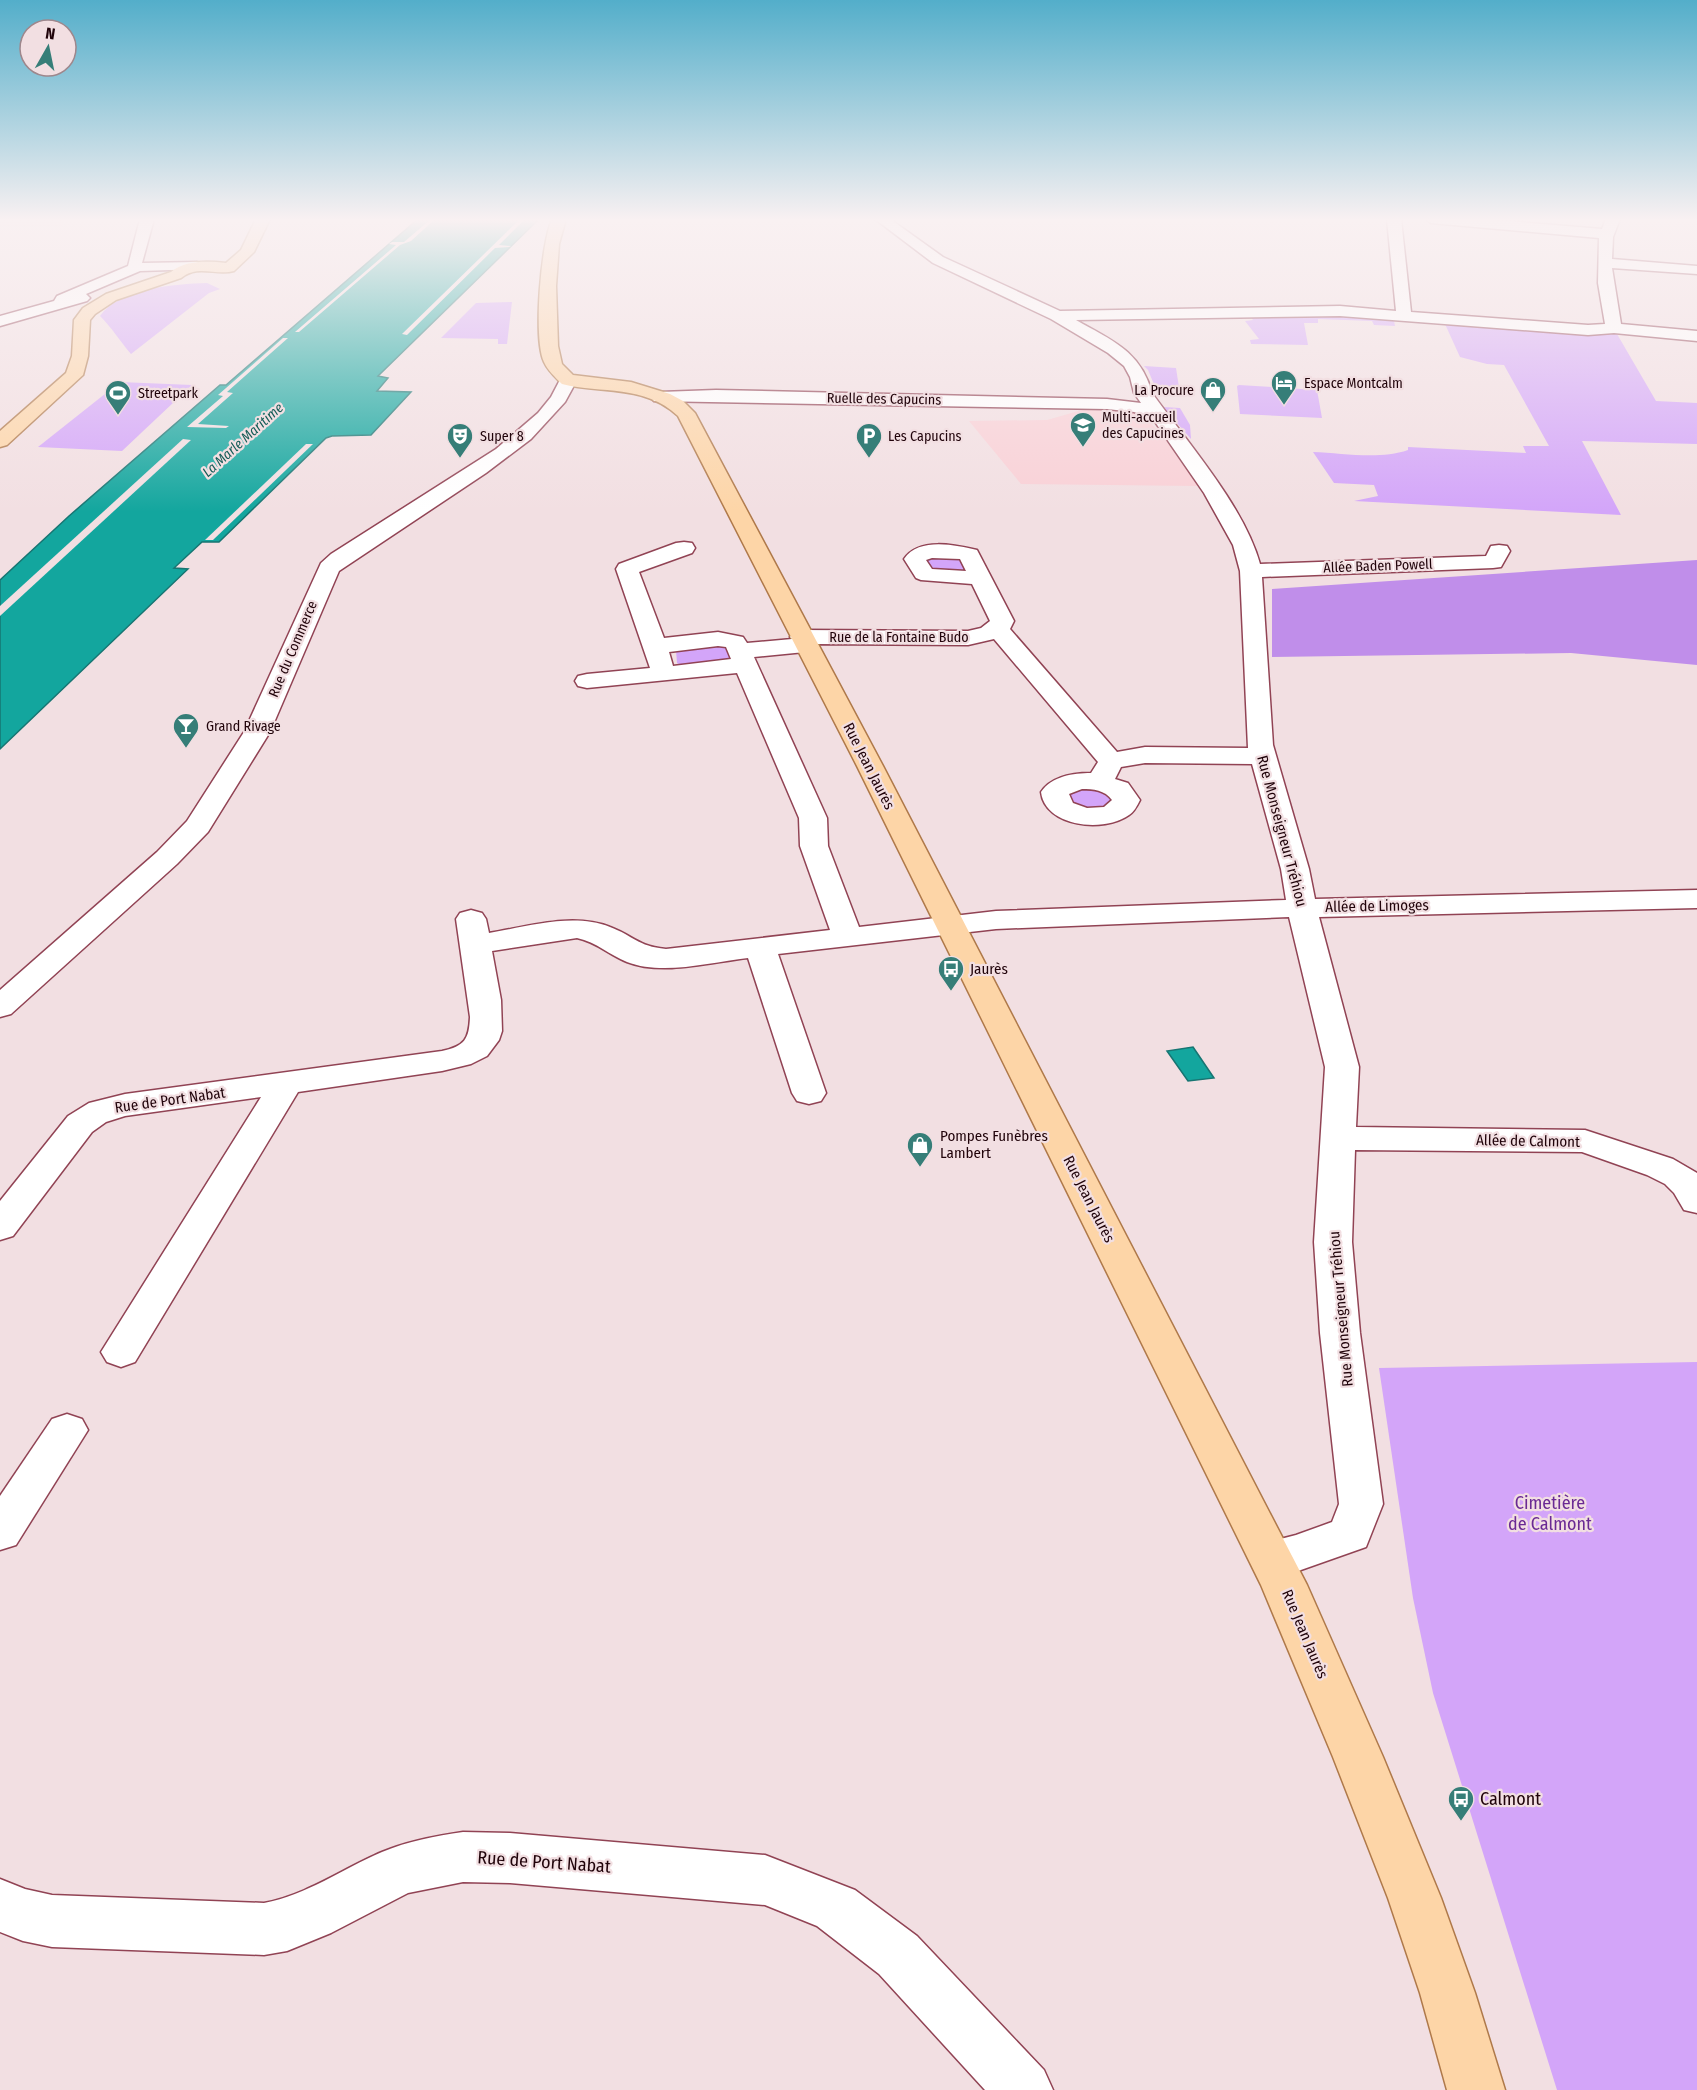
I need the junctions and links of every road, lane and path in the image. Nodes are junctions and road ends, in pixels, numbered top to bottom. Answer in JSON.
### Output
{"nodes":[{"id":1,"x":17,"y":317,"type":"edge"},
{"id":2,"x":85,"y":317,"type":"edge"},
{"id":3,"x":549,"y":317,"type":"edge"},
{"id":4,"x":1058,"y":317,"type":"edge"},
{"id":5,"x":1411,"y":317,"type":"edge"},
{"id":6,"x":1612,"y":317,"type":"edge"},
{"id":7,"x":0,"y":321,"type":"edge"},
{"id":8,"x":1614,"y":328,"type":"junction"},
{"id":9,"x":1697,"y":336,"type":"edge"},
{"id":10,"x":568,"y":380,"type":"junction"},
{"id":11,"x":1143,"y":393,"type":"junction"},
{"id":12,"x":660,"y":397,"type":"junction"},
{"id":13,"x":1107,"y":404,"type":"junction"},
{"id":14,"x":1157,"y":415,"type":"junction"},
{"id":15,"x":0,"y":441,"type":"edge"},
{"id":16,"x":684,"y":548,"type":"dead end"},
{"id":17,"x":1499,"y":551,"type":"dead end"},
{"id":18,"x":1251,"y":572,"type":"junction"},
{"id":19,"x":980,"y":578,"type":"dead end"},
{"id":20,"x":996,"y":630,"type":"junction"},
{"id":21,"x":804,"y":641,"type":"junction"},
{"id":22,"x":655,"y":646,"type":"junction"},
{"id":23,"x":742,"y":658,"type":"junction"},
{"id":24,"x":664,"y":674,"type":"junction"},
{"id":25,"x":587,"y":681,"type":"dead end"},
{"id":26,"x":1262,"y":756,"type":"junction"},
{"id":27,"x":1697,"y":899,"type":"edge"},
{"id":28,"x":1302,"y":908,"type":"junction"},
{"id":29,"x":950,"y":925,"type":"junction"},
{"id":30,"x":473,"y":931,"type":"joint"},
{"id":31,"x":847,"y":936,"type":"junction"},
{"id":32,"x":760,"y":947,"type":"junction"},
{"id":33,"x":0,"y":1007,"type":"edge"},
{"id":34,"x":286,"y":1084,"type":"junction"},
{"id":35,"x":809,"y":1094,"type":"dead end"},
{"id":36,"x":1338,"y":1138,"type":"junction"},
{"id":37,"x":1697,"y":1202,"type":"edge"},
{"id":38,"x":0,"y":1227,"type":"edge"},
{"id":39,"x":121,"y":1352,"type":"dead end"},
{"id":40,"x":67,"y":1430,"type":"dead end"},
{"id":41,"x":0,"y":1533,"type":"edge"},
{"id":42,"x":1273,"y":1558,"type":"junction"},
{"id":43,"x":0,"y":1905,"type":"edge"},
{"id":44,"x":1024,"y":2090,"type":"edge"},
{"id":45,"x":1476,"y":2090,"type":"edge"}],
"edges":[{"from":1,"to":7,"type":"street"},
{"from":2,"to":15,"type":"main road"},
{"from":3,"to":10,"type":"main road"},
{"from":4,"to":11,"type":"street","name":"Rue Monseigneur Tréhiou"},
{"from":5,"to":8,"type":"street"},
{"from":6,"to":8,"type":"street"},
{"from":8,"to":9,"type":"street"},
{"from":10,"to":12,"type":"main road","name":"Rue Jean Jaurès"},
{"from":10,"to":33,"type":"street","name":"Rue du Commerce"},
{"from":11,"to":13,"type":"street","name":"Ruelle des Capucins"},
{"from":11,"to":14,"type":"street","name":"Rue Monseigneur Tréhiou"},
{"from":12,"to":13,"type":"street","name":"Ruelle des Capucins"},
{"from":12,"to":21,"type":"main road","name":"Rue Jean Jaurès"},
{"from":13,"to":14,"type":"street","name":"Ruelle des Capucins"},
{"from":14,"to":18,"type":"street","name":"Rue Monseigneur Tréhiou"},
{"from":16,"to":22,"type":"street"},
{"from":17,"to":18,"type":"street","name":"Allée Baden Powell"},
{"from":18,"to":26,"type":"street","name":"Rue Monseigneur Tréhiou"},
{"from":19,"to":20,"type":"street"},
{"from":20,"to":21,"type":"street","name":"Rue de la Fontaine Budo"},
{"from":20,"to":26,"type":"street"},
{"from":21,"to":23,"type":"street","name":"Rue de la Fontaine Budo"},
{"from":21,"to":29,"type":"main road","name":"Rue Jean Jaurès"},
{"from":22,"to":23,"type":"street"},
{"from":22,"to":24,"type":"street"},
{"from":23,"to":24,"type":"street","name":"Rue de la Fontaine Budo"},
{"from":23,"to":31,"type":"street"},
{"from":24,"to":25,"type":"street","name":"Rue de la Fontaine Budo"},
{"from":26,"to":28,"type":"street","name":"Rue Monseigneur Tréhiou"},
{"from":27,"to":28,"type":"street","name":"Allée de Limoges"},
{"from":28,"to":29,"type":"street","name":"Allée de Limoges"},
{"from":28,"to":36,"type":"street","name":"Rue Monseigneur Tréhiou"},
{"from":29,"to":31,"type":"street","name":"Allée de Limoges"},
{"from":29,"to":42,"type":"main road","name":"Rue Jean Jaurès"},
{"from":30,"to":32,"type":"street","name":"Allée de Limoges"},
{"from":30,"to":34,"type":"street","name":"Rue de Port Nabat"},
{"from":31,"to":32,"type":"street","name":"Allée de Limoges"},
{"from":32,"to":35,"type":"street"},
{"from":34,"to":38,"type":"street","name":"Rue de Port Nabat"},
{"from":34,"to":39,"type":"street"},
{"from":36,"to":37,"type":"street","name":"Allée de Calmont"},
{"from":36,"to":42,"type":"street","name":"Rue Monseigneur Tréhiou"},
{"from":40,"to":41,"type":"street"},
{"from":42,"to":45,"type":"main road","name":"Rue Jean Jaurès"},
{"from":43,"to":44,"type":"street","name":"Rue de Port Nabat"}]}
